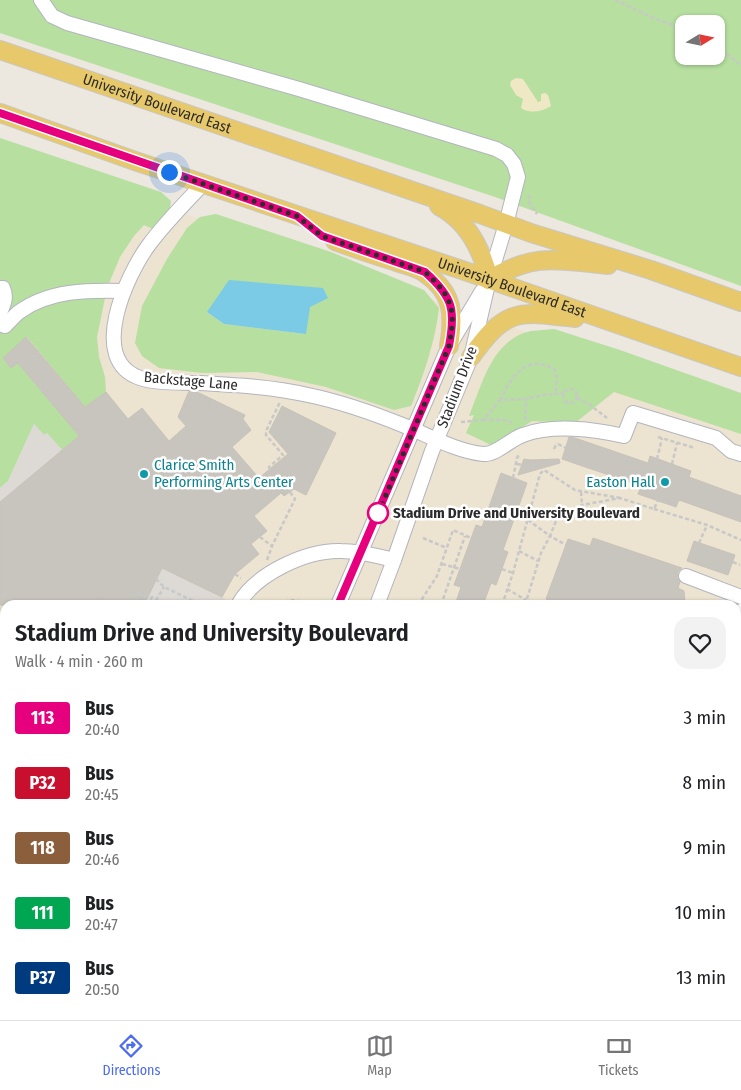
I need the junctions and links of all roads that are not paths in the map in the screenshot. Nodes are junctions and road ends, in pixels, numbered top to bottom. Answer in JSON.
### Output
{"nodes":[{"id":1,"x":41,"y":0,"type":"edge"},
{"id":2,"x":0,"y":50,"type":"edge"},
{"id":3,"x":0,"y":113,"type":"edge"},
{"id":4,"x":203,"y":184,"type":"junction"},
{"id":5,"x":407,"y":190,"type":"junction"},
{"id":6,"x":297,"y":216,"type":"junction"},
{"id":7,"x":506,"y":224,"type":"junction"},
{"id":8,"x":651,"y":270,"type":"junction"},
{"id":9,"x":489,"y":280,"type":"junction"},
{"id":10,"x":0,"y":288,"type":"edge"},
{"id":11,"x":124,"y":291,"type":"junction"},
{"id":12,"x":741,"y":302,"type":"edge"},
{"id":13,"x":0,"y":313,"type":"edge"},
{"id":14,"x":0,"y":324,"type":"edge"},
{"id":15,"x":615,"y":324,"type":"junction"},
{"id":16,"x":449,"y":346,"type":"junction"},
{"id":17,"x":470,"y":357,"type":"junction"},
{"id":18,"x":741,"y":367,"type":"edge"},
{"id":19,"x":414,"y":430,"type":"junction"},
{"id":20,"x":436,"y":439,"type":"junction"},
{"id":21,"x":741,"y":454,"type":"edge"},
{"id":22,"x":361,"y":552,"type":"junction"},
{"id":23,"x":394,"y":560,"type":"junction"},
{"id":24,"x":686,"y":576,"type":"dead end"},
{"id":25,"x":741,"y":596,"type":"edge"},
{"id":26,"x":241,"y":600,"type":"edge"},
{"id":27,"x":340,"y":600,"type":"edge"},
{"id":28,"x":378,"y":600,"type":"edge"}],
"edges":[{"from":1,"to":7,"type":"street"},
{"from":2,"to":5,"type":"main road","name":"University Boulevard East"},
{"from":3,"to":4,"type":"main road","name":"University Boulevard East"},
{"from":4,"to":6,"type":"main road","name":"University Boulevard East"},
{"from":4,"to":11,"type":"street","name":"Backstage Lane"},
{"from":5,"to":7,"type":"main road","name":"University Boulevard East"},
{"from":5,"to":9,"type":"main road"},
{"from":6,"to":9,"type":"main road","name":"University Boulevard East"},
{"from":6,"to":16,"type":"main road"},
{"from":7,"to":8,"type":"main road","name":"University Boulevard East"},
{"from":7,"to":9,"type":"street"},
{"from":8,"to":9,"type":"main road"},
{"from":8,"to":12,"type":"main road","name":"University Boulevard East"},
{"from":9,"to":15,"type":"main road","name":"University Boulevard East"},
{"from":9,"to":16,"type":"street","name":"Stadium Drive"},
{"from":9,"to":17,"type":"street","name":"Stadium Drive"},
{"from":10,"to":13,"type":"street"},
{"from":11,"to":14,"type":"street"},
{"from":11,"to":19,"type":"street","name":"Backstage Lane"},
{"from":15,"to":17,"type":"main road"},
{"from":15,"to":18,"type":"main road","name":"University Boulevard East"},
{"from":16,"to":19,"type":"street","name":"Stadium Drive"},
{"from":17,"to":20,"type":"street","name":"Stadium Drive"},
{"from":19,"to":20,"type":"street","name":"Backstage Lane"},
{"from":19,"to":22,"type":"street","name":"Stadium Drive"},
{"from":20,"to":21,"type":"street","name":"Backstage Lane"},
{"from":20,"to":23,"type":"street","name":"Stadium Drive"},
{"from":22,"to":23,"type":"street"},
{"from":22,"to":26,"type":"street"},
{"from":22,"to":27,"type":"street","name":"Stadium Drive"},
{"from":23,"to":28,"type":"street","name":"Stadium Drive"},
{"from":24,"to":25,"type":"street"}]}
